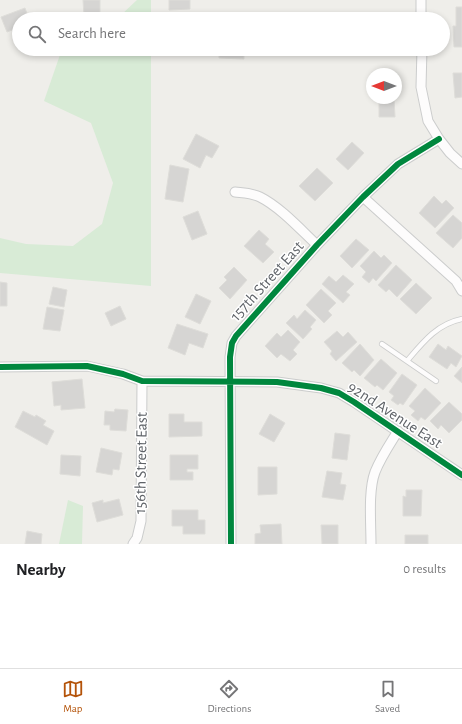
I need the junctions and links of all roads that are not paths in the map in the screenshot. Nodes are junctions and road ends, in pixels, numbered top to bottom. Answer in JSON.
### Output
{"nodes":[{"id":1,"x":421,"y":0,"type":"edge"},
{"id":2,"x":421,"y":12,"type":"edge"},
{"id":3,"x":422,"y":56,"type":"edge"},
{"id":4,"x":438,"y":139,"type":"junction"},
{"id":5,"x":462,"y":164,"type":"edge"},
{"id":6,"x":236,"y":192,"type":"dead end"},
{"id":7,"x":363,"y":197,"type":"junction"},
{"id":8,"x":317,"y":245,"type":"junction"},
{"id":9,"x":462,"y":291,"type":"edge"},
{"id":10,"x":462,"y":319,"type":"edge"},
{"id":11,"x":382,"y":344,"type":"dead end"},
{"id":12,"x":407,"y":360,"type":"junction"},
{"id":13,"x":0,"y":367,"type":"edge"},
{"id":14,"x":142,"y":381,"type":"junction"},
{"id":15,"x":436,"y":381,"type":"dead end"},
{"id":16,"x":230,"y":382,"type":"junction"},
{"id":17,"x":398,"y":431,"type":"junction"},
{"id":18,"x":462,"y":474,"type":"edge"},
{"id":19,"x":133,"y":544,"type":"edge"},
{"id":20,"x":230,"y":544,"type":"edge"},
{"id":21,"x":371,"y":544,"type":"edge"}],
"edges":[{"from":1,"to":2,"type":"street"},
{"from":3,"to":4,"type":"street"},
{"from":4,"to":5,"type":"street"},
{"from":4,"to":7,"type":"street","name":"157th Street East"},
{"from":6,"to":8,"type":"street"},
{"from":7,"to":8,"type":"street","name":"157th Street East"},
{"from":7,"to":9,"type":"street"},
{"from":8,"to":16,"type":"street","name":"157th Street East"},
{"from":10,"to":12,"type":"lane"},
{"from":11,"to":12,"type":"lane"},
{"from":12,"to":15,"type":"lane"},
{"from":13,"to":14,"type":"street","name":"92nd Avenue East"},
{"from":14,"to":16,"type":"street","name":"92nd Avenue East"},
{"from":14,"to":19,"type":"street","name":"156th Street East"},
{"from":16,"to":17,"type":"street","name":"92nd Avenue East"},
{"from":16,"to":20,"type":"street","name":"157th Street East"},
{"from":17,"to":18,"type":"street","name":"92nd Avenue East"},
{"from":17,"to":21,"type":"street"}]}
